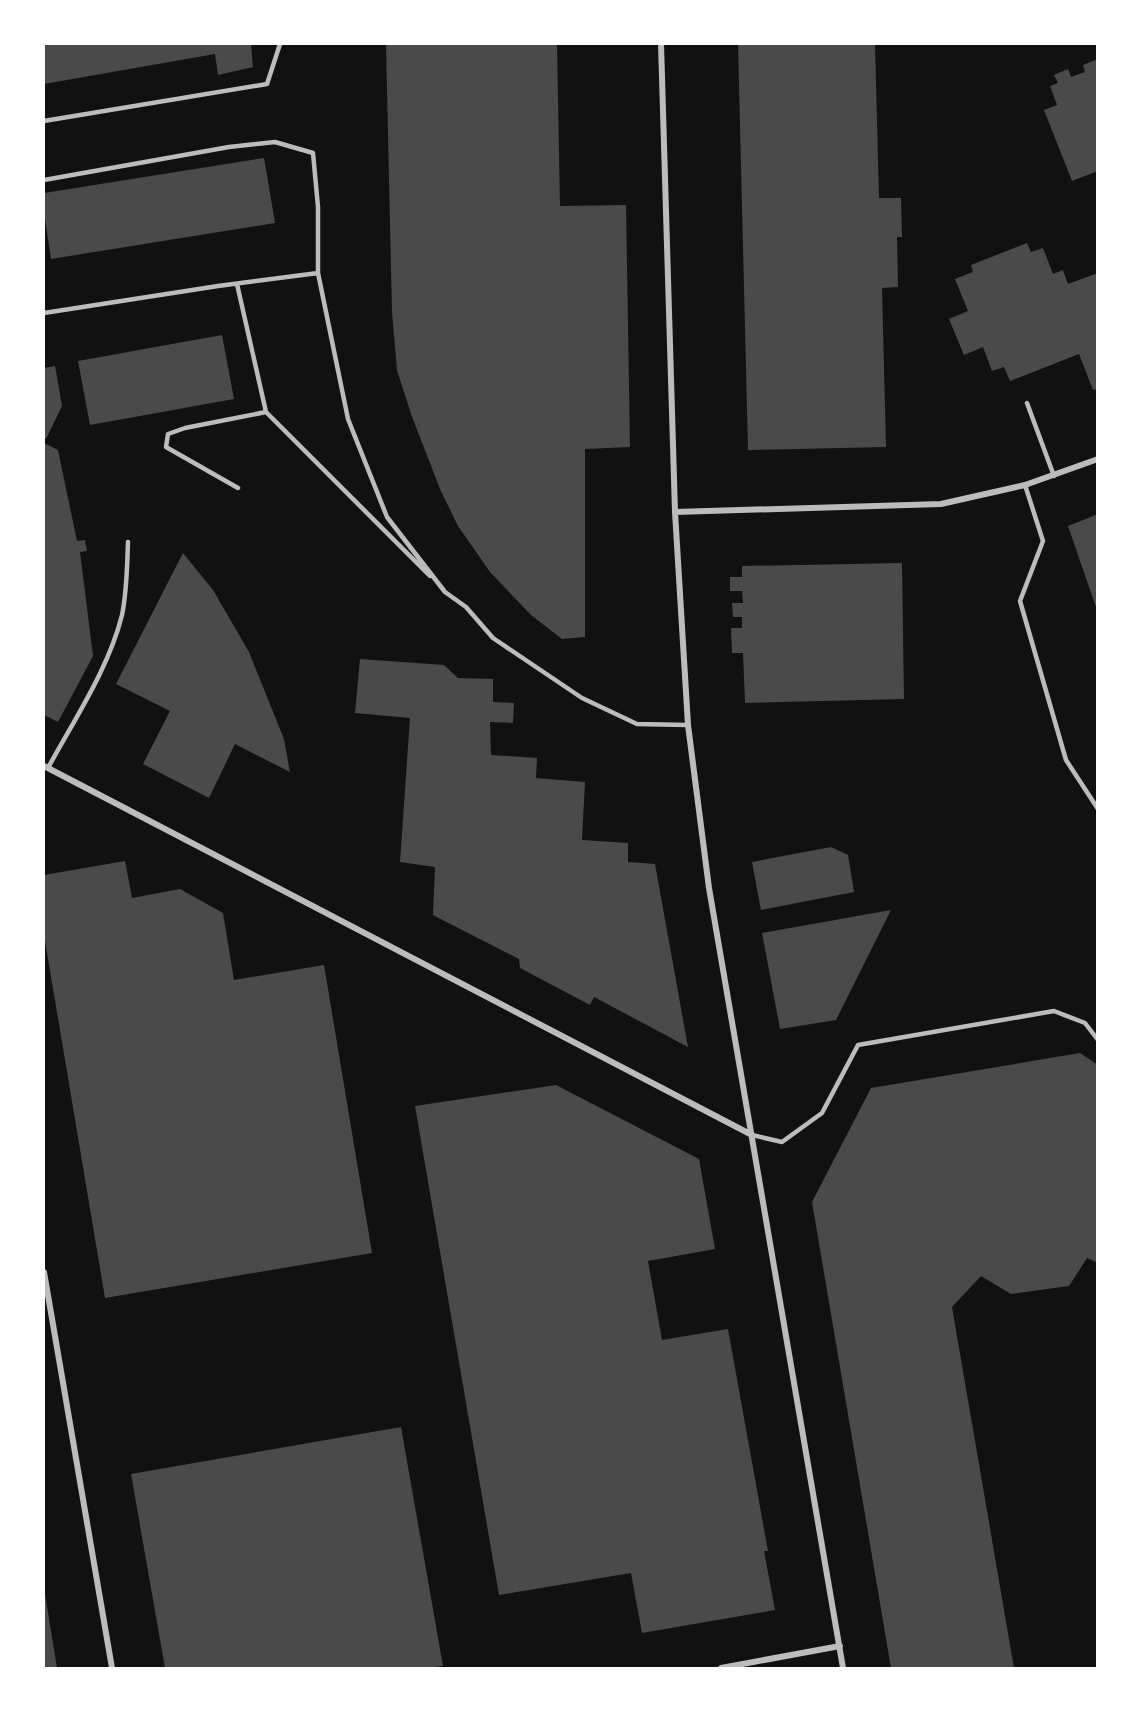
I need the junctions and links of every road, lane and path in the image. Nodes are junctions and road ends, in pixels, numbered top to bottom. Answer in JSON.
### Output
{"nodes":[{"id":1,"x":280,"y":44,"type":"edge"},
{"id":2,"x":661,"y":44,"type":"edge"},
{"id":3,"x":44,"y":121,"type":"edge"},
{"id":4,"x":44,"y":180,"type":"edge"},
{"id":5,"x":318,"y":273,"type":"junction"},
{"id":6,"x":237,"y":284,"type":"junction"},
{"id":7,"x":44,"y":313,"type":"edge"},
{"id":8,"x":1027,"y":403,"type":"dead end"},
{"id":9,"x":266,"y":412,"type":"junction"},
{"id":10,"x":1098,"y":459,"type":"edge"},
{"id":11,"x":1054,"y":476,"type":"junction"},
{"id":12,"x":1025,"y":485,"type":"junction"},
{"id":13,"x":238,"y":488,"type":"dead end"},
{"id":14,"x":675,"y":512,"type":"junction"},
{"id":15,"x":128,"y":542,"type":"dead end"},
{"id":16,"x":445,"y":592,"type":"junction"},
{"id":17,"x":688,"y":725,"type":"junction"},
{"id":18,"x":46,"y":767,"type":"edge"},
{"id":19,"x":1098,"y":809,"type":"edge"},
{"id":20,"x":1098,"y":1040,"type":"edge"},
{"id":21,"x":752,"y":1135,"type":"junction"},
{"id":22,"x":44,"y":1272,"type":"edge"},
{"id":23,"x":840,"y":1646,"type":"junction"},
{"id":24,"x":112,"y":1668,"type":"edge"},
{"id":25,"x":721,"y":1668,"type":"edge"},
{"id":26,"x":843,"y":1668,"type":"edge"}],
"edges":[{"from":1,"to":3,"type":"lane"},
{"from":2,"to":14,"type":"street"},
{"from":4,"to":5,"type":"lane"},
{"from":5,"to":6,"type":"lane"},
{"from":5,"to":16,"type":"lane"},
{"from":6,"to":7,"type":"lane"},
{"from":6,"to":9,"type":"lane"},
{"from":8,"to":11,"type":"lane"},
{"from":9,"to":13,"type":"lane"},
{"from":9,"to":16,"type":"lane"},
{"from":10,"to":11,"type":"street"},
{"from":11,"to":12,"type":"street"},
{"from":12,"to":14,"type":"street"},
{"from":12,"to":19,"type":"lane"},
{"from":14,"to":17,"type":"street"},
{"from":15,"to":18,"type":"lane"},
{"from":16,"to":17,"type":"lane"},
{"from":17,"to":21,"type":"street"},
{"from":18,"to":21,"type":"street"},
{"from":20,"to":21,"type":"lane"},
{"from":21,"to":23,"type":"street"},
{"from":22,"to":24,"type":"street"},
{"from":23,"to":25,"type":"street"},
{"from":23,"to":26,"type":"street"}]}
